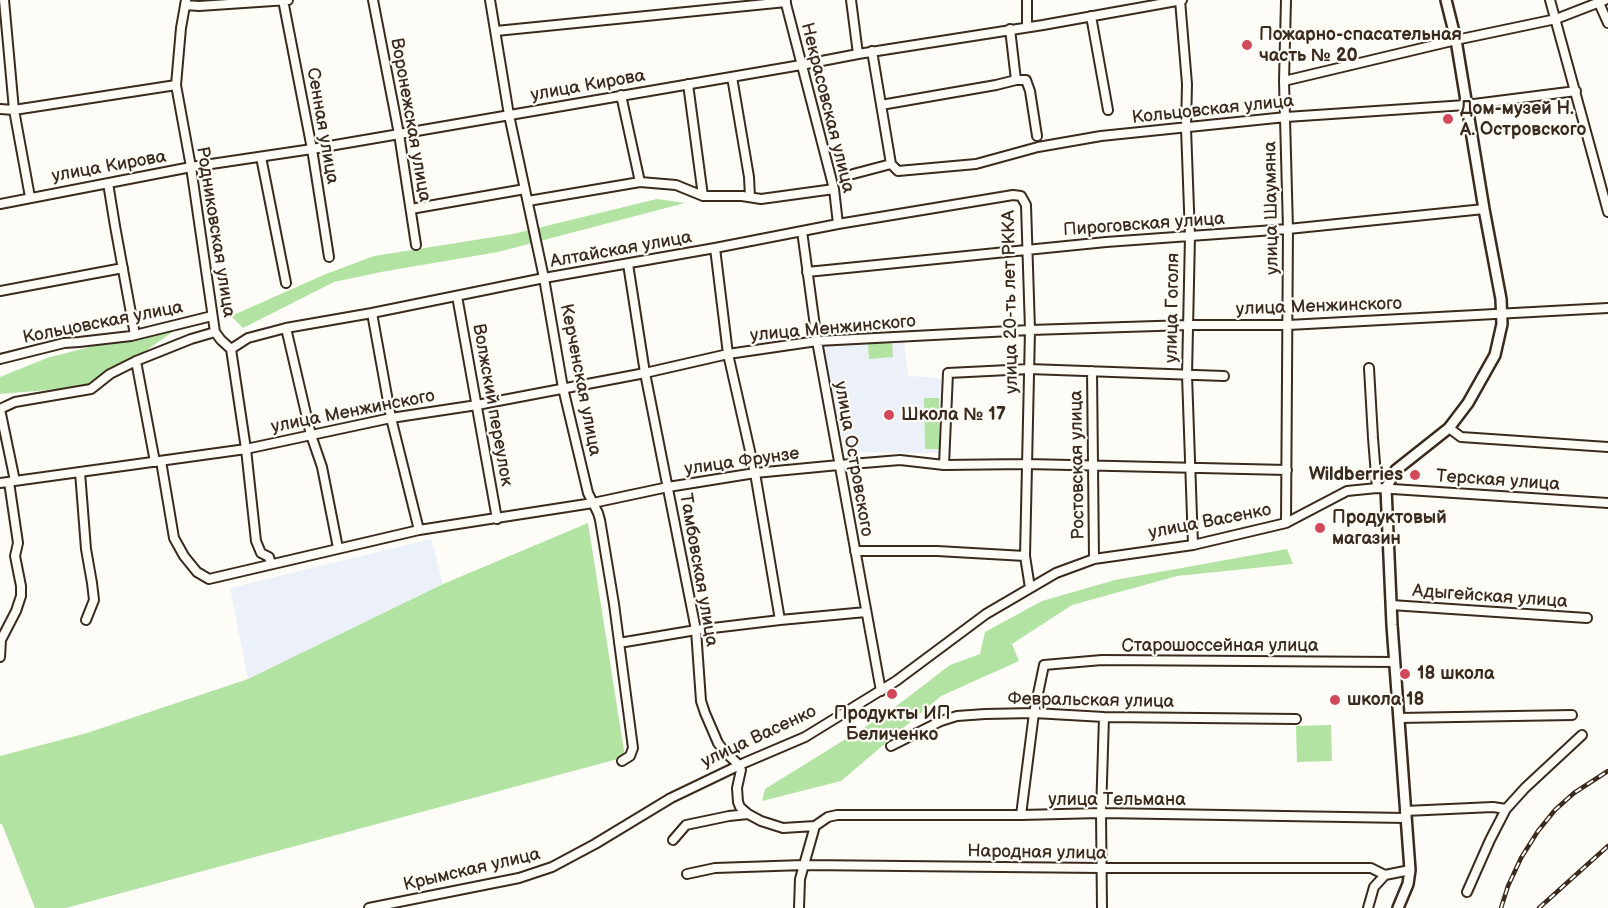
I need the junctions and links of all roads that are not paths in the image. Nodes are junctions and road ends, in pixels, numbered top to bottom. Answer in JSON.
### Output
{"nodes":[{"id":1,"x":4,"y":0,"type":"edge"},
{"id":2,"x":283,"y":0,"type":"edge"},
{"id":3,"x":288,"y":0,"type":"edge"},
{"id":4,"x":373,"y":0,"type":"edge"},
{"id":5,"x":490,"y":0,"type":"edge"},
{"id":6,"x":851,"y":0,"type":"edge"},
{"id":7,"x":1027,"y":0,"type":"edge"},
{"id":8,"x":1180,"y":0,"type":"edge"},
{"id":9,"x":1286,"y":0,"type":"edge"},
{"id":10,"x":1446,"y":0,"type":"edge"},
{"id":11,"x":1550,"y":0,"type":"edge"},
{"id":12,"x":785,"y":1,"type":"edge"},
{"id":13,"x":1602,"y":1,"type":"edge"},
{"id":14,"x":186,"y":2,"type":"edge"},
{"id":15,"x":1091,"y":16,"type":"junction"},
{"id":16,"x":1556,"y":19,"type":"junction"},
{"id":17,"x":1608,"y":23,"type":"edge"},
{"id":18,"x":1027,"y":26,"type":"junction"},
{"id":19,"x":1010,"y":29,"type":"junction"},
{"id":20,"x":496,"y":31,"type":"junction"},
{"id":21,"x":1456,"y":40,"type":"junction"},
{"id":22,"x":872,"y":51,"type":"junction"},
{"id":23,"x":858,"y":54,"type":"junction"},
{"id":24,"x":801,"y":65,"type":"junction"},
{"id":25,"x":732,"y":77,"type":"junction"},
{"id":26,"x":1016,"y":80,"type":"junction"},
{"id":27,"x":1284,"y":81,"type":"junction"},
{"id":28,"x":688,"y":84,"type":"junction"},
{"id":29,"x":176,"y":85,"type":"junction"},
{"id":30,"x":1576,"y":91,"type":"junction"},
{"id":31,"x":621,"y":95,"type":"junction"},
{"id":32,"x":881,"y":105,"type":"junction"},
{"id":33,"x":1466,"y":105,"type":"junction"},
{"id":34,"x":0,"y":109,"type":"edge"},
{"id":35,"x":14,"y":110,"type":"junction"},
{"id":36,"x":1108,"y":110,"type":"dead end"},
{"id":37,"x":509,"y":115,"type":"junction"},
{"id":38,"x":1286,"y":117,"type":"junction"},
{"id":39,"x":1186,"y":129,"type":"junction"},
{"id":40,"x":399,"y":134,"type":"junction"},
{"id":41,"x":1037,"y":136,"type":"dead end"},
{"id":42,"x":312,"y":149,"type":"junction"},
{"id":43,"x":261,"y":157,"type":"junction"},
{"id":44,"x":891,"y":164,"type":"junction"},
{"id":45,"x":191,"y":167,"type":"junction"},
{"id":46,"x":856,"y":173,"type":"dead end"},
{"id":47,"x":640,"y":182,"type":"junction"},
{"id":48,"x":108,"y":183,"type":"junction"},
{"id":49,"x":525,"y":189,"type":"junction"},
{"id":50,"x":834,"y":189,"type":"junction"},
{"id":51,"x":703,"y":196,"type":"junction"},
{"id":52,"x":1021,"y":196,"type":"joint"},
{"id":53,"x":30,"y":197,"type":"junction"},
{"id":54,"x":750,"y":197,"type":"junction"},
{"id":55,"x":528,"y":201,"type":"junction"},
{"id":56,"x":0,"y":204,"type":"edge"},
{"id":57,"x":411,"y":209,"type":"junction"},
{"id":58,"x":1484,"y":209,"type":"junction"},
{"id":59,"x":1608,"y":212,"type":"edge"},
{"id":60,"x":838,"y":224,"type":"junction"},
{"id":61,"x":1288,"y":229,"type":"junction"},
{"id":62,"x":802,"y":231,"type":"junction"},
{"id":63,"x":1190,"y":236,"type":"junction"},
{"id":64,"x":416,"y":245,"type":"dead end"},
{"id":65,"x":715,"y":248,"type":"junction"},
{"id":66,"x":1028,"y":249,"type":"junction"},
{"id":67,"x":329,"y":257,"type":"dead end"},
{"id":68,"x":628,"y":264,"type":"junction"},
{"id":69,"x":123,"y":268,"type":"junction"},
{"id":70,"x":807,"y":272,"type":"junction"},
{"id":71,"x":544,"y":278,"type":"junction"},
{"id":72,"x":286,"y":283,"type":"dead end"},
{"id":73,"x":0,"y":291,"type":"edge"},
{"id":74,"x":457,"y":296,"type":"junction"},
{"id":75,"x":1608,"y":308,"type":"edge"},
{"id":76,"x":372,"y":313,"type":"junction"},
{"id":77,"x":1502,"y":315,"type":"junction"},
{"id":78,"x":212,"y":316,"type":"junction"},
{"id":79,"x":1188,"y":325,"type":"junction"},
{"id":80,"x":1288,"y":325,"type":"junction"},
{"id":81,"x":286,"y":328,"type":"junction"},
{"id":82,"x":1030,"y":330,"type":"junction"},
{"id":83,"x":215,"y":332,"type":"junction"},
{"id":84,"x":135,"y":335,"type":"junction"},
{"id":85,"x":817,"y":342,"type":"junction"},
{"id":86,"x":231,"y":349,"type":"junction"},
{"id":87,"x":728,"y":354,"type":"junction"},
{"id":88,"x":0,"y":360,"type":"edge"},
{"id":89,"x":136,"y":361,"type":"junction"},
{"id":90,"x":1029,"y":369,"type":"junction"},
{"id":91,"x":1370,"y":369,"type":"dead end"},
{"id":92,"x":1092,"y":371,"type":"junction"},
{"id":93,"x":645,"y":373,"type":"junction"},
{"id":94,"x":1187,"y":375,"type":"junction"},
{"id":95,"x":1224,"y":376,"type":"dead end"},
{"id":96,"x":563,"y":388,"type":"junction"},
{"id":97,"x":477,"y":405,"type":"junction"},
{"id":98,"x":0,"y":409,"type":"edge"},
{"id":99,"x":391,"y":418,"type":"junction"},
{"id":100,"x":1449,"y":428,"type":"junction"},
{"id":101,"x":312,"y":435,"type":"junction"},
{"id":102,"x":1608,"y":447,"type":"edge"},
{"id":103,"x":246,"y":449,"type":"junction"},
{"id":104,"x":158,"y":461,"type":"junction"},
{"id":105,"x":1027,"y":464,"type":"junction"},
{"id":106,"x":839,"y":465,"type":"junction"},
{"id":107,"x":944,"y":465,"type":"junction"},
{"id":108,"x":1092,"y":466,"type":"junction"},
{"id":109,"x":1190,"y":467,"type":"junction"},
{"id":110,"x":1287,"y":470,"type":"junction"},
{"id":111,"x":80,"y":472,"type":"junction"},
{"id":112,"x":755,"y":473,"type":"junction"},
{"id":113,"x":8,"y":482,"type":"edge"},
{"id":114,"x":668,"y":487,"type":"junction"},
{"id":115,"x":1382,"y":488,"type":"junction"},
{"id":116,"x":593,"y":503,"type":"junction"},
{"id":117,"x":1608,"y":503,"type":"edge"},
{"id":118,"x":497,"y":519,"type":"junction"},
{"id":119,"x":1286,"y":523,"type":"junction"},
{"id":120,"x":418,"y":531,"type":"junction"},
{"id":121,"x":1193,"y":545,"type":"junction"},
{"id":122,"x":338,"y":548,"type":"junction"},
{"id":123,"x":855,"y":551,"type":"junction"},
{"id":124,"x":1025,"y":556,"type":"junction"},
{"id":125,"x":1094,"y":560,"type":"junction"},
{"id":126,"x":270,"y":564,"type":"junction"},
{"id":127,"x":1030,"y":588,"type":"junction"},
{"id":128,"x":1391,"y":605,"type":"junction"},
{"id":129,"x":866,"y":612,"type":"junction"},
{"id":130,"x":1587,"y":618,"type":"dead end"},
{"id":131,"x":86,"y":620,"type":"dead end"},
{"id":132,"x":780,"y":620,"type":"junction"},
{"id":133,"x":696,"y":630,"type":"junction"},
{"id":134,"x":619,"y":643,"type":"junction"},
{"id":135,"x":0,"y":657,"type":"edge"},
{"id":136,"x":1395,"y":662,"type":"junction"},
{"id":137,"x":881,"y":691,"type":"junction"},
{"id":138,"x":1034,"y":713,"type":"junction"},
{"id":139,"x":1572,"y":715,"type":"dead end"},
{"id":140,"x":1104,"y":717,"type":"junction"},
{"id":141,"x":1399,"y":718,"type":"junction"},
{"id":142,"x":1296,"y":719,"type":"dead end"},
{"id":143,"x":1582,"y":735,"type":"dead end"},
{"id":144,"x":891,"y":746,"type":"dead end"},
{"id":145,"x":622,"y":761,"type":"dead end"},
{"id":146,"x":739,"y":765,"type":"junction"},
{"id":147,"x":670,"y":798,"type":"joint"},
{"id":148,"x":1506,"y":809,"type":"junction"},
{"id":149,"x":1101,"y":813,"type":"junction"},
{"id":150,"x":748,"y":814,"type":"junction"},
{"id":151,"x":1020,"y":815,"type":"junction"},
{"id":152,"x":1406,"y":815,"type":"junction"},
{"id":153,"x":815,"y":826,"type":"junction"},
{"id":154,"x":673,"y":840,"type":"dead end"},
{"id":155,"x":804,"y":865,"type":"junction"},
{"id":156,"x":1101,"y":868,"type":"junction"},
{"id":157,"x":1410,"y":870,"type":"junction"},
{"id":158,"x":687,"y":874,"type":"dead end"},
{"id":159,"x":1385,"y":875,"type":"junction"},
{"id":160,"x":1467,"y":892,"type":"dead end"},
{"id":161,"x":369,"y":908,"type":"edge"},
{"id":162,"x":799,"y":908,"type":"edge"},
{"id":163,"x":1101,"y":908,"type":"edge"},
{"id":164,"x":1368,"y":908,"type":"edge"},
{"id":165,"x":1398,"y":908,"type":"edge"}],
"edges":[{"from":1,"to":35,"type":"street"},
{"from":2,"to":3,"type":"street"},
{"from":2,"to":14,"type":"street"},
{"from":2,"to":42,"type":"street","name":"Сенная улица"},
{"from":4,"to":40,"type":"street","name":"Воронежская улица"},
{"from":5,"to":20,"type":"street","name":"Керченская улица"},
{"from":6,"to":23,"type":"street"},
{"from":7,"to":18,"type":"street"},
{"from":8,"to":15,"type":"street","name":"улица Кирова"},
{"from":8,"to":39,"type":"street","name":"улица Гоголя"},
{"from":9,"to":27,"type":"street","name":"улица Шаумяна"},
{"from":10,"to":21,"type":"main road"},
{"from":11,"to":16,"type":"street"},
{"from":12,"to":20,"type":"street"},
{"from":12,"to":24,"type":"street","name":"Некрасовская улица"},
{"from":13,"to":16,"type":"street"},
{"from":13,"to":17,"type":"street"},
{"from":14,"to":29,"type":"street","name":"Родниковская улица"},
{"from":15,"to":18,"type":"street","name":"улица Кирова"},
{"from":15,"to":36,"type":"street"},
{"from":16,"to":21,"type":"street"},
{"from":16,"to":30,"type":"street"},
{"from":18,"to":19,"type":"street","name":"улица Кирова"},
{"from":19,"to":22,"type":"street","name":"улица Кирова"},
{"from":19,"to":26,"type":"street"},
{"from":20,"to":37,"type":"street","name":"Керченская улица"},
{"from":21,"to":27,"type":"street"},
{"from":21,"to":33,"type":"main road"},
{"from":22,"to":23,"type":"street","name":"улица Кирова"},
{"from":22,"to":32,"type":"street"},
{"from":23,"to":24,"type":"street","name":"улица Кирова"},
{"from":24,"to":25,"type":"street","name":"улица Кирова"},
{"from":24,"to":50,"type":"street","name":"Некрасовская улица"},
{"from":25,"to":28,"type":"street","name":"улица Кирова"},
{"from":25,"to":54,"type":"street"},
{"from":26,"to":32,"type":"street"},
{"from":26,"to":41,"type":"street"},
{"from":27,"to":38,"type":"street","name":"улица Шаумяна"},
{"from":28,"to":31,"type":"street","name":"улица Кирова"},
{"from":28,"to":51,"type":"street"},
{"from":29,"to":35,"type":"street"},
{"from":29,"to":45,"type":"street","name":"Родниковская улица"},
{"from":30,"to":33,"type":"street","name":"Кольцовская улица"},
{"from":30,"to":59,"type":"street"},
{"from":31,"to":37,"type":"street","name":"улица Кирова"},
{"from":31,"to":47,"type":"street"},
{"from":32,"to":44,"type":"street"},
{"from":33,"to":38,"type":"street","name":"Кольцовская улица"},
{"from":33,"to":58,"type":"main road"},
{"from":34,"to":35,"type":"street"},
{"from":35,"to":53,"type":"street"},
{"from":37,"to":40,"type":"street","name":"улица Кирова"},
{"from":37,"to":49,"type":"street","name":"Керченская улица"},
{"from":38,"to":39,"type":"street","name":"Кольцовская улица"},
{"from":38,"to":61,"type":"street","name":"улица Шаумяна"},
{"from":39,"to":44,"type":"street","name":"Кольцовская улица"},
{"from":39,"to":63,"type":"street","name":"улица Гоголя"},
{"from":40,"to":42,"type":"street","name":"улица Кирова"},
{"from":40,"to":57,"type":"street","name":"Воронежская улица"},
{"from":42,"to":43,"type":"street","name":"улица Кирова"},
{"from":42,"to":67,"type":"street","name":"Сенная улица"},
{"from":43,"to":45,"type":"street","name":"улица Кирова"},
{"from":43,"to":72,"type":"street"},
{"from":44,"to":46,"type":"street","name":"Кольцовская улица"},
{"from":45,"to":48,"type":"street","name":"улица Кирова"},
{"from":45,"to":78,"type":"street","name":"Родниковская улица"},
{"from":47,"to":51,"type":"street"},
{"from":47,"to":55,"type":"street"},
{"from":48,"to":53,"type":"street","name":"улица Кирова"},
{"from":48,"to":69,"type":"street"},
{"from":49,"to":55,"type":"street","name":"Керченская улица"},
{"from":49,"to":57,"type":"street"},
{"from":50,"to":54,"type":"street"},
{"from":50,"to":60,"type":"street","name":"Некрасовская улица"},
{"from":51,"to":54,"type":"street"},
{"from":52,"to":60,"type":"street","name":"Алтайская улица"},
{"from":52,"to":66,"type":"street","name":"улица 20-ть лет РККА"},
{"from":53,"to":56,"type":"street","name":"улица Кирова"},
{"from":55,"to":71,"type":"street","name":"Керченская улица"},
{"from":57,"to":64,"type":"street","name":"Воронежская улица"},
{"from":58,"to":61,"type":"street","name":"Пироговская улица"},
{"from":58,"to":77,"type":"main road"},
{"from":60,"to":62,"type":"street","name":"Алтайская улица"},
{"from":61,"to":63,"type":"street","name":"Пироговская улица"},
{"from":61,"to":80,"type":"street","name":"улица Шаумяна"},
{"from":62,"to":65,"type":"street","name":"Алтайская улица"},
{"from":62,"to":70,"type":"street","name":"улица Островского"},
{"from":63,"to":66,"type":"street","name":"Пироговская улица"},
{"from":63,"to":79,"type":"street","name":"улица Гоголя"},
{"from":65,"to":68,"type":"street","name":"Алтайская улица"},
{"from":65,"to":87,"type":"street"},
{"from":66,"to":70,"type":"street","name":"Пироговская улица"},
{"from":66,"to":82,"type":"street","name":"улица 20-ть лет РККА"},
{"from":68,"to":71,"type":"street","name":"Алтайская улица"},
{"from":68,"to":93,"type":"street","name":"Тамбовская улица"},
{"from":69,"to":73,"type":"street"},
{"from":69,"to":84,"type":"street"},
{"from":70,"to":85,"type":"street","name":"улица Островского"},
{"from":71,"to":74,"type":"street","name":"Алтайская улица"},
{"from":71,"to":96,"type":"street","name":"Керченская улица"},
{"from":74,"to":76,"type":"street","name":"Алтайская улица"},
{"from":74,"to":97,"type":"street","name":"Волжский переулок"},
{"from":75,"to":77,"type":"street","name":"улица Менжинского"},
{"from":76,"to":81,"type":"street","name":"Алтайская улица"},
{"from":76,"to":99,"type":"street"},
{"from":77,"to":80,"type":"street","name":"улица Менжинского"},
{"from":77,"to":100,"type":"main road"},
{"from":78,"to":83,"type":"street","name":"Родниковская улица"},
{"from":78,"to":84,"type":"street","name":"Кольцовская улица"},
{"from":79,"to":80,"type":"street","name":"улица Менжинского"},
{"from":79,"to":82,"type":"street","name":"улица Менжинского"},
{"from":79,"to":94,"type":"street","name":"улица Гоголя"},
{"from":80,"to":110,"type":"street","name":"улица Шаумяна"},
{"from":81,"to":86,"type":"street","name":"Алтайская улица"},
{"from":81,"to":101,"type":"street"},
{"from":82,"to":85,"type":"street","name":"улица Менжинского"},
{"from":82,"to":90,"type":"street","name":"улица 20-ть лет РККА"},
{"from":83,"to":86,"type":"street","name":"Родниковская улица"},
{"from":83,"to":89,"type":"street","name":"Кольцовская улица"},
{"from":84,"to":88,"type":"street","name":"Кольцовская улица"},
{"from":85,"to":87,"type":"street","name":"улица Менжинского"},
{"from":85,"to":106,"type":"street","name":"улица Островского"},
{"from":86,"to":103,"type":"street"},
{"from":87,"to":93,"type":"street","name":"улица Менжинского"},
{"from":87,"to":112,"type":"street"},
{"from":89,"to":98,"type":"street","name":"Кольцовская улица"},
{"from":89,"to":104,"type":"street"},
{"from":90,"to":92,"type":"street"},
{"from":90,"to":105,"type":"street","name":"улица 20-ть лет РККА"},
{"from":90,"to":107,"type":"street"},
{"from":91,"to":115,"type":"street"},
{"from":92,"to":94,"type":"street"},
{"from":92,"to":108,"type":"street","name":"Ростовская улица"},
{"from":93,"to":96,"type":"street","name":"улица Менжинского"},
{"from":93,"to":114,"type":"street","name":"Тамбовская улица"},
{"from":94,"to":95,"type":"street"},
{"from":94,"to":109,"type":"street","name":"улица Гоголя"},
{"from":96,"to":97,"type":"street","name":"улица Менжинского"},
{"from":96,"to":116,"type":"street","name":"Керченская улица"},
{"from":97,"to":99,"type":"street","name":"улица Менжинского"},
{"from":97,"to":118,"type":"street","name":"Волжский переулок"},
{"from":98,"to":113,"type":"street"},
{"from":99,"to":101,"type":"street","name":"улица Менжинского"},
{"from":99,"to":120,"type":"street"},
{"from":100,"to":102,"type":"street"},
{"from":100,"to":115,"type":"main road"},
{"from":101,"to":103,"type":"street","name":"улица Менжинского"},
{"from":101,"to":122,"type":"street"},
{"from":103,"to":104,"type":"street","name":"улица Менжинского"},
{"from":103,"to":126,"type":"street"},
{"from":104,"to":111,"type":"street","name":"улица Менжинского"},
{"from":104,"to":126,"type":"street","name":"улица Фрунзе"},
{"from":105,"to":107,"type":"street","name":"улица Фрунзе"},
{"from":105,"to":108,"type":"street","name":"улица Фрунзе"},
{"from":105,"to":124,"type":"street","name":"улица 20-ть лет РККА"},
{"from":106,"to":107,"type":"street","name":"улица Фрунзе"},
{"from":106,"to":112,"type":"street","name":"улица Фрунзе"},
{"from":106,"to":123,"type":"street","name":"улица Островского"},
{"from":108,"to":109,"type":"street","name":"улица Фрунзе"},
{"from":108,"to":125,"type":"street","name":"Ростовская улица"},
{"from":109,"to":110,"type":"street","name":"улица Фрунзе"},
{"from":109,"to":121,"type":"street","name":"улица Гоголя"},
{"from":110,"to":119,"type":"street","name":"улица Шаумяна"},
{"from":111,"to":113,"type":"street","name":"улица Менжинского"},
{"from":111,"to":131,"type":"street"},
{"from":112,"to":114,"type":"street","name":"улица Фрунзе"},
{"from":112,"to":132,"type":"street"},
{"from":113,"to":135,"type":"street"},
{"from":114,"to":116,"type":"street","name":"улица Фрунзе"},
{"from":114,"to":133,"type":"street","name":"Тамбовская улица"},
{"from":115,"to":117,"type":"street","name":"Терская улица"},
{"from":115,"to":119,"type":"street","name":"улица Васенко"},
{"from":115,"to":128,"type":"main road"},
{"from":116,"to":118,"type":"street","name":"улица Фрунзе"},
{"from":116,"to":134,"type":"street","name":"Керченская улица"},
{"from":118,"to":120,"type":"street","name":"улица Фрунзе"},
{"from":119,"to":121,"type":"street","name":"улица Васенко"},
{"from":120,"to":122,"type":"street","name":"улица Фрунзе"},
{"from":121,"to":125,"type":"street","name":"улица Васенко"},
{"from":122,"to":126,"type":"street","name":"улица Фрунзе"},
{"from":123,"to":124,"type":"street"},
{"from":123,"to":129,"type":"street","name":"улица Островского"},
{"from":124,"to":127,"type":"street","name":"улица 20-ть лет РККА"},
{"from":125,"to":127,"type":"street","name":"улица Васенко"},
{"from":127,"to":137,"type":"street","name":"улица Васенко"},
{"from":128,"to":130,"type":"street","name":"Адыгейская улица"},
{"from":128,"to":136,"type":"main road"},
{"from":129,"to":132,"type":"street"},
{"from":129,"to":137,"type":"street","name":"улица Островского"},
{"from":132,"to":133,"type":"street"},
{"from":133,"to":134,"type":"street"},
{"from":133,"to":146,"type":"street","name":"Тамбовская улица"},
{"from":134,"to":145,"type":"street","name":"Керченская улица"},
{"from":136,"to":138,"type":"street","name":"Старошоссейная улица"},
{"from":136,"to":141,"type":"main road"},
{"from":137,"to":146,"type":"street","name":"улица Васенко"},
{"from":138,"to":140,"type":"street","name":"Февральская улица"},
{"from":138,"to":144,"type":"street","name":"Февральская улица"},
{"from":138,"to":151,"type":"street"},
{"from":139,"to":141,"type":"street"},
{"from":140,"to":142,"type":"street","name":"Февральская улица"},
{"from":140,"to":149,"type":"street"},
{"from":141,"to":152,"type":"main road"},
{"from":143,"to":148,"type":"street"},
{"from":146,"to":147,"type":"street","name":"улица Васенко"},
{"from":146,"to":150,"type":"street"},
{"from":147,"to":161,"type":"street","name":"Крымская улица"},
{"from":148,"to":152,"type":"street","name":"улица Тельмана"},
{"from":148,"to":160,"type":"street"},
{"from":149,"to":151,"type":"street","name":"улица Тельмана"},
{"from":149,"to":152,"type":"street","name":"улица Тельмана"},
{"from":149,"to":156,"type":"street"},
{"from":150,"to":153,"type":"street"},
{"from":150,"to":154,"type":"street"},
{"from":151,"to":153,"type":"street","name":"улица Тельмана"},
{"from":152,"to":157,"type":"main road"},
{"from":153,"to":155,"type":"street"},
{"from":155,"to":156,"type":"street","name":"Народная улица"},
{"from":155,"to":158,"type":"street","name":"Народная улица"},
{"from":155,"to":162,"type":"street"},
{"from":156,"to":159,"type":"street","name":"Народная улица"},
{"from":156,"to":163,"type":"street"},
{"from":157,"to":159,"type":"street"},
{"from":157,"to":165,"type":"main road"},
{"from":159,"to":164,"type":"street"}]}
